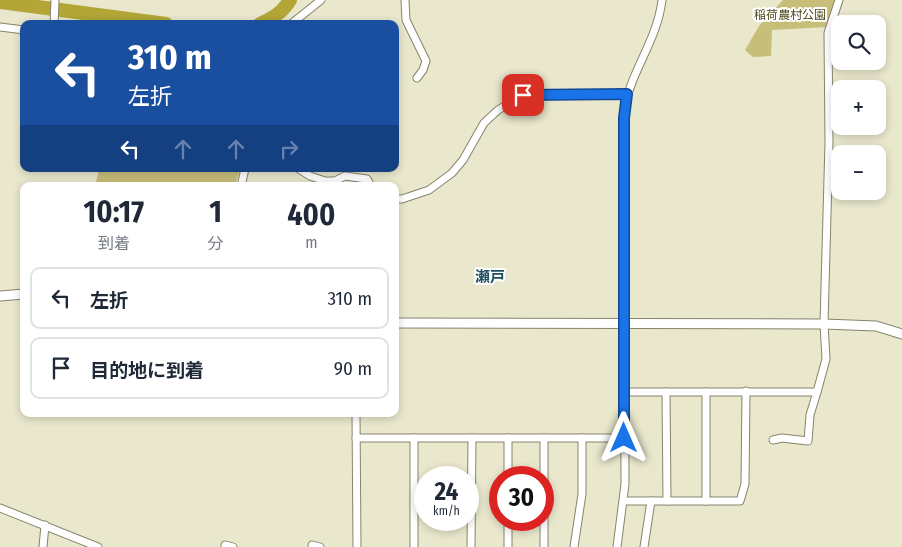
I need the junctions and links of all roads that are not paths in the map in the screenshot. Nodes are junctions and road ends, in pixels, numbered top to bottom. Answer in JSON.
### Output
{"nodes":[{"id":1,"x":55,"y":0,"type":"edge"},
{"id":2,"x":321,"y":0,"type":"edge"},
{"id":3,"x":405,"y":0,"type":"edge"},
{"id":4,"x":662,"y":0,"type":"edge"},
{"id":5,"x":839,"y":0,"type":"edge"},
{"id":6,"x":54,"y":20,"type":"edge"},
{"id":7,"x":296,"y":20,"type":"edge"},
{"id":8,"x":0,"y":27,"type":"edge"},
{"id":9,"x":20,"y":30,"type":"edge"},
{"id":10,"x":417,"y":78,"type":"dead end"},
{"id":11,"x":627,"y":94,"type":"junction"},
{"id":12,"x":304,"y":172,"type":"edge"},
{"id":13,"x":369,"y":182,"type":"edge"},
{"id":14,"x":399,"y":199,"type":"edge"},
{"id":15,"x":20,"y":294,"type":"edge"},
{"id":16,"x":0,"y":296,"type":"edge"},
{"id":17,"x":399,"y":323,"type":"edge"},
{"id":18,"x":624,"y":323,"type":"junction"},
{"id":19,"x":824,"y":324,"type":"junction"},
{"id":20,"x":902,"y":334,"type":"edge"},
{"id":21,"x":746,"y":391,"type":"junction"},
{"id":22,"x":625,"y":392,"type":"junction"},
{"id":23,"x":666,"y":392,"type":"junction"},
{"id":24,"x":706,"y":392,"type":"junction"},
{"id":25,"x":817,"y":392,"type":"junction"},
{"id":26,"x":356,"y":417,"type":"edge"},
{"id":27,"x":356,"y":438,"type":"junction"},
{"id":28,"x":414,"y":438,"type":"junction"},
{"id":29,"x":472,"y":438,"type":"junction"},
{"id":30,"x":508,"y":438,"type":"junction"},
{"id":31,"x":544,"y":438,"type":"junction"},
{"id":32,"x":582,"y":438,"type":"junction"},
{"id":33,"x":624,"y":438,"type":"junction"},
{"id":34,"x":773,"y":440,"type":"dead end"},
{"id":35,"x":508,"y":466,"type":"edge"},
{"id":36,"x":624,"y":501,"type":"junction"},
{"id":37,"x":651,"y":501,"type":"junction"},
{"id":38,"x":667,"y":501,"type":"junction"},
{"id":39,"x":706,"y":501,"type":"junction"},
{"id":40,"x":0,"y":508,"type":"edge"},
{"id":41,"x":45,"y":525,"type":"junction"},
{"id":42,"x":508,"y":531,"type":"edge"},
{"id":43,"x":43,"y":547,"type":"edge"},
{"id":44,"x":98,"y":547,"type":"edge"},
{"id":45,"x":225,"y":547,"type":"edge"},
{"id":46,"x":233,"y":547,"type":"edge"},
{"id":47,"x":312,"y":547,"type":"edge"},
{"id":48,"x":320,"y":547,"type":"edge"},
{"id":49,"x":357,"y":547,"type":"edge"},
{"id":50,"x":414,"y":547,"type":"edge"},
{"id":51,"x":471,"y":547,"type":"edge"},
{"id":52,"x":508,"y":547,"type":"edge"},
{"id":53,"x":544,"y":547,"type":"edge"},
{"id":54,"x":574,"y":547,"type":"edge"},
{"id":55,"x":617,"y":547,"type":"edge"},
{"id":56,"x":644,"y":547,"type":"edge"}],
"edges":[{"from":1,"to":6,"type":"street"},
{"from":2,"to":7,"type":"street"},
{"from":3,"to":10,"type":"street"},
{"from":4,"to":11,"type":"street"},
{"from":5,"to":19,"type":"street"},
{"from":8,"to":9,"type":"street"},
{"from":11,"to":14,"type":"street"},
{"from":11,"to":18,"type":"street"},
{"from":12,"to":13,"type":"street"},
{"from":15,"to":16,"type":"street"},
{"from":17,"to":18,"type":"street"},
{"from":18,"to":19,"type":"street"},
{"from":18,"to":22,"type":"street"},
{"from":19,"to":20,"type":"street"},
{"from":19,"to":25,"type":"street"},
{"from":21,"to":24,"type":"street"},
{"from":21,"to":25,"type":"street"},
{"from":21,"to":39,"type":"street"},
{"from":22,"to":23,"type":"street"},
{"from":22,"to":33,"type":"street"},
{"from":23,"to":24,"type":"street"},
{"from":23,"to":38,"type":"street"},
{"from":24,"to":39,"type":"street"},
{"from":25,"to":34,"type":"street"},
{"from":26,"to":27,"type":"street"},
{"from":27,"to":28,"type":"street"},
{"from":27,"to":49,"type":"street"},
{"from":28,"to":29,"type":"street"},
{"from":28,"to":50,"type":"street"},
{"from":29,"to":30,"type":"street"},
{"from":29,"to":51,"type":"street"},
{"from":30,"to":31,"type":"street"},
{"from":30,"to":35,"type":"street"},
{"from":31,"to":32,"type":"street"},
{"from":31,"to":53,"type":"street"},
{"from":32,"to":33,"type":"street"},
{"from":32,"to":54,"type":"street"},
{"from":33,"to":36,"type":"street"},
{"from":36,"to":37,"type":"street"},
{"from":36,"to":55,"type":"street"},
{"from":37,"to":38,"type":"street"},
{"from":37,"to":56,"type":"street"},
{"from":38,"to":39,"type":"street"},
{"from":40,"to":41,"type":"street"},
{"from":41,"to":43,"type":"street"},
{"from":41,"to":44,"type":"street"},
{"from":42,"to":52,"type":"street"},
{"from":45,"to":46,"type":"street"},
{"from":47,"to":48,"type":"street"}]}
